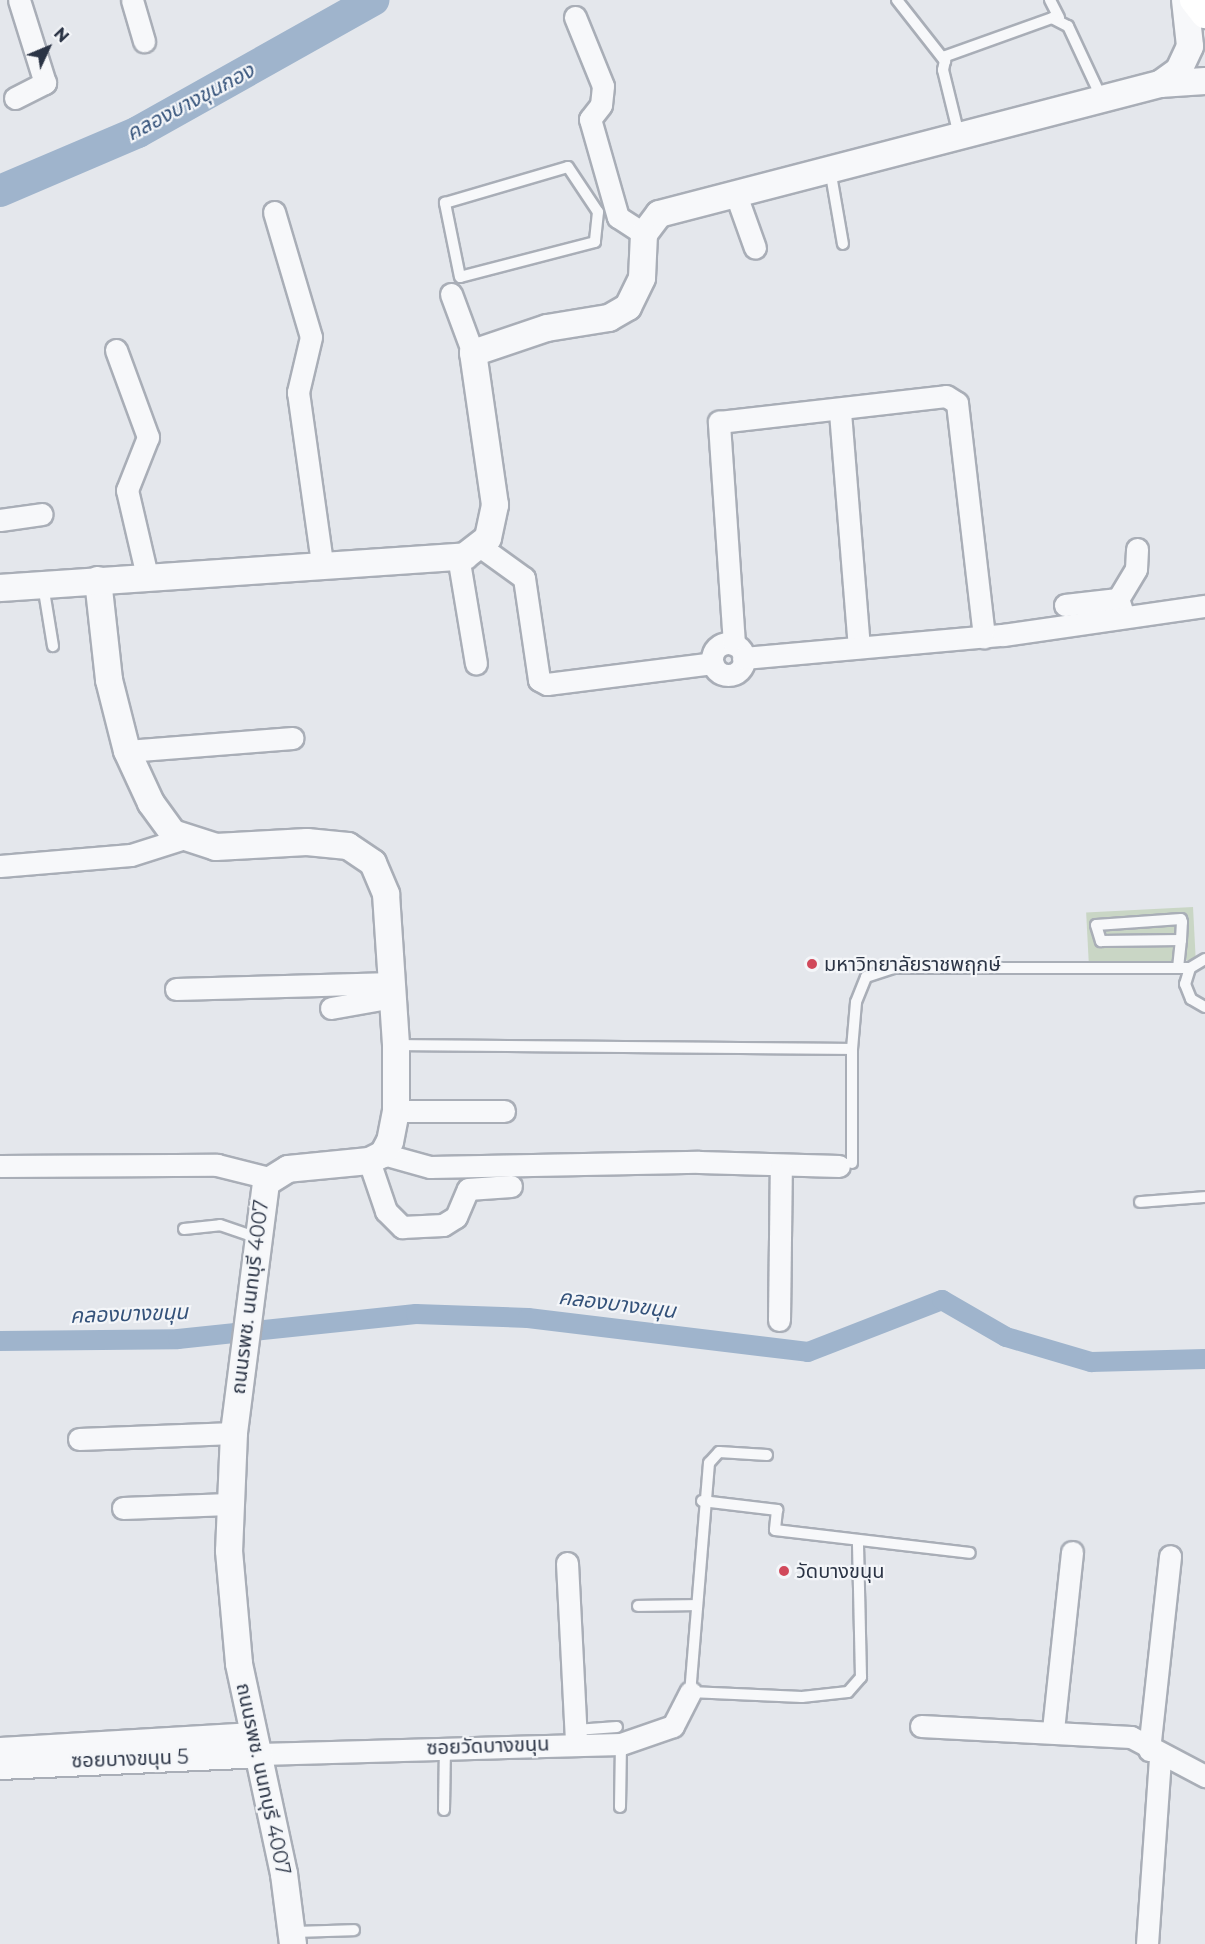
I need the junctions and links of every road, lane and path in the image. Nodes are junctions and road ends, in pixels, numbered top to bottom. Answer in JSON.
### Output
{"nodes":[{"id":1,"x":19,"y":0,"type":"edge"},
{"id":2,"x":132,"y":0,"type":"edge"},
{"id":3,"x":897,"y":0,"type":"edge"},
{"id":4,"x":1050,"y":0,"type":"edge"},
{"id":5,"x":1185,"y":0,"type":"edge"},
{"id":6,"x":1194,"y":0,"type":"edge"},
{"id":7,"x":1205,"y":14,"type":"edge"},
{"id":8,"x":575,"y":17,"type":"dead end"},
{"id":9,"x":1059,"y":18,"type":"junction"},
{"id":10,"x":144,"y":41,"type":"dead end"},
{"id":11,"x":945,"y":61,"type":"junction"},
{"id":12,"x":1205,"y":81,"type":"edge"},
{"id":13,"x":1160,"y":84,"type":"junction"},
{"id":14,"x":15,"y":98,"type":"dead end"},
{"id":15,"x":1102,"y":99,"type":"junction"},
{"id":16,"x":959,"y":136,"type":"junction"},
{"id":17,"x":830,"y":168,"type":"junction"},
{"id":18,"x":735,"y":192,"type":"junction"},
{"id":19,"x":274,"y":212,"type":"dead end"},
{"id":20,"x":608,"y":214,"type":"junction"},
{"id":21,"x":644,"y":234,"type":"junction"},
{"id":22,"x":843,"y":244,"type":"dead end"},
{"id":23,"x":755,"y":248,"type":"dead end"},
{"id":24,"x":451,"y":294,"type":"dead end"},
{"id":25,"x":116,"y":350,"type":"dead end"},
{"id":26,"x":473,"y":353,"type":"junction"},
{"id":27,"x":840,"y":412,"type":"junction"},
{"id":28,"x":42,"y":514,"type":"dead end"},
{"id":29,"x":0,"y":520,"type":"edge"},
{"id":30,"x":1137,"y":549,"type":"dead end"},
{"id":31,"x":470,"y":551,"type":"junction"},
{"id":32,"x":322,"y":562,"type":"junction"},
{"id":33,"x":147,"y":576,"type":"junction"},
{"id":34,"x":98,"y":580,"type":"junction"},
{"id":35,"x":43,"y":585,"type":"junction"},
{"id":36,"x":0,"y":588,"type":"edge"},
{"id":37,"x":1065,"y":605,"type":"dead end"},
{"id":38,"x":1205,"y":606,"type":"edge"},
{"id":39,"x":1121,"y":608,"type":"junction"},
{"id":40,"x":984,"y":637,"type":"junction"},
{"id":41,"x":53,"y":646,"type":"dead end"},
{"id":42,"x":859,"y":647,"type":"junction"},
{"id":43,"x":739,"y":651,"type":"junction"},
{"id":44,"x":476,"y":664,"type":"dead end"},
{"id":45,"x":292,"y":738,"type":"dead end"},
{"id":46,"x":127,"y":751,"type":"junction"},
{"id":47,"x":181,"y":839,"type":"junction"},
{"id":48,"x":0,"y":866,"type":"edge"},
{"id":49,"x":1180,"y":940,"type":"junction"},
{"id":50,"x":1205,"y":959,"type":"edge"},
{"id":51,"x":1178,"y":968,"type":"junction"},
{"id":52,"x":1190,"y":968,"type":"junction"},
{"id":53,"x":176,"y":989,"type":"dead end"},
{"id":54,"x":393,"y":990,"type":"junction"},
{"id":55,"x":1205,"y":1007,"type":"edge"},
{"id":56,"x":331,"y":1008,"type":"dead end"},
{"id":57,"x":396,"y":1045,"type":"junction"},
{"id":58,"x":852,"y":1049,"type":"junction"},
{"id":59,"x":504,"y":1111,"type":"dead end"},
{"id":60,"x":396,"y":1112,"type":"junction"},
{"id":61,"x":376,"y":1158,"type":"junction"},
{"id":62,"x":846,"y":1164,"type":"joint"},
{"id":63,"x":0,"y":1166,"type":"edge"},
{"id":64,"x":781,"y":1166,"type":"junction"},
{"id":65,"x":269,"y":1178,"type":"junction"},
{"id":66,"x":511,"y":1186,"type":"dead end"},
{"id":67,"x":1205,"y":1197,"type":"edge"},
{"id":68,"x":1140,"y":1202,"type":"dead end"},
{"id":69,"x":184,"y":1229,"type":"dead end"},
{"id":70,"x":255,"y":1237,"type":"junction"},
{"id":71,"x":779,"y":1320,"type":"dead end"},
{"id":72,"x":234,"y":1433,"type":"junction"},
{"id":73,"x":79,"y":1439,"type":"dead end"},
{"id":74,"x":768,"y":1455,"type":"dead end"},
{"id":75,"x":702,"y":1501,"type":"junction"},
{"id":76,"x":229,"y":1504,"type":"junction"},
{"id":77,"x":123,"y":1508,"type":"dead end"},
{"id":78,"x":858,"y":1540,"type":"junction"},
{"id":79,"x":1072,"y":1552,"type":"dead end"},
{"id":80,"x":970,"y":1553,"type":"dead end"},
{"id":81,"x":1170,"y":1556,"type":"dead end"},
{"id":82,"x":567,"y":1563,"type":"dead end"},
{"id":83,"x":696,"y":1605,"type":"junction"},
{"id":84,"x":638,"y":1606,"type":"dead end"},
{"id":85,"x":690,"y":1692,"type":"junction"},
{"id":86,"x":921,"y":1726,"type":"dead end"},
{"id":87,"x":1053,"y":1730,"type":"junction"},
{"id":88,"x":576,"y":1736,"type":"junction"},
{"id":89,"x":619,"y":1736,"type":"junction"},
{"id":90,"x":257,"y":1744,"type":"junction"},
{"id":91,"x":445,"y":1747,"type":"junction"},
{"id":92,"x":0,"y":1748,"type":"edge"},
{"id":93,"x":1154,"y":1753,"type":"junction"},
{"id":94,"x":0,"y":1766,"type":"edge"},
{"id":95,"x":1205,"y":1776,"type":"edge"},
{"id":96,"x":620,"y":1807,"type":"dead end"},
{"id":97,"x":444,"y":1810,"type":"dead end"},
{"id":98,"x":354,"y":1930,"type":"dead end"},
{"id":99,"x":292,"y":1938,"type":"edge"},
{"id":100,"x":1147,"y":1944,"type":"edge"}],
"edges":[{"from":1,"to":14,"type":"street"},
{"from":2,"to":10,"type":"street"},
{"from":3,"to":11,"type":"lane"},
{"from":4,"to":9,"type":"lane"},
{"from":5,"to":13,"type":"street"},
{"from":6,"to":7,"type":"main road"},
{"from":8,"to":20,"type":"street"},
{"from":9,"to":11,"type":"lane"},
{"from":9,"to":15,"type":"lane"},
{"from":11,"to":16,"type":"lane"},
{"from":12,"to":13,"type":"street"},
{"from":13,"to":15,"type":"street"},
{"from":15,"to":16,"type":"street"},
{"from":16,"to":17,"type":"street"},
{"from":17,"to":18,"type":"street"},
{"from":17,"to":22,"type":"lane"},
{"from":18,"to":21,"type":"street"},
{"from":18,"to":23,"type":"street"},
{"from":19,"to":32,"type":"street"},
{"from":20,"to":20,"type":"lane"},
{"from":20,"to":21,"type":"street"},
{"from":21,"to":26,"type":"street"},
{"from":24,"to":26,"type":"street"},
{"from":25,"to":33,"type":"street"},
{"from":26,"to":31,"type":"street"},
{"from":27,"to":40,"type":"street"},
{"from":27,"to":42,"type":"street"},
{"from":27,"to":43,"type":"street"},
{"from":28,"to":29,"type":"street"},
{"from":30,"to":39,"type":"street"},
{"from":31,"to":32,"type":"street"},
{"from":31,"to":43,"type":"street"},
{"from":31,"to":44,"type":"street"},
{"from":32,"to":33,"type":"street"},
{"from":33,"to":34,"type":"street"},
{"from":34,"to":35,"type":"street"},
{"from":34,"to":46,"type":"street"},
{"from":35,"to":36,"type":"street"},
{"from":35,"to":41,"type":"lane"},
{"from":37,"to":39,"type":"street"},
{"from":38,"to":39,"type":"street"},
{"from":39,"to":40,"type":"street"},
{"from":40,"to":42,"type":"street"},
{"from":42,"to":43,"type":"street"},
{"from":45,"to":46,"type":"street"},
{"from":46,"to":47,"type":"street"},
{"from":47,"to":48,"type":"street"},
{"from":47,"to":54,"type":"street"},
{"from":49,"to":49,"type":"lane"},
{"from":49,"to":51,"type":"lane"},
{"from":50,"to":52,"type":"lane"},
{"from":51,"to":52,"type":"lane"},
{"from":51,"to":58,"type":"lane"},
{"from":52,"to":55,"type":"lane"},
{"from":53,"to":54,"type":"street"},
{"from":54,"to":56,"type":"street"},
{"from":54,"to":57,"type":"street"},
{"from":57,"to":58,"type":"lane"},
{"from":57,"to":60,"type":"street"},
{"from":58,"to":62,"type":"lane"},
{"from":59,"to":60,"type":"street"},
{"from":60,"to":61,"type":"street"},
{"from":61,"to":64,"type":"street"},
{"from":61,"to":65,"type":"street","name":"ถนนรพช. นนทบุรี 4007"},
{"from":61,"to":66,"type":"street"},
{"from":62,"to":64,"type":"street"},
{"from":63,"to":65,"type":"street"},
{"from":64,"to":71,"type":"street"},
{"from":65,"to":70,"type":"street","name":"ถนนรพช. นนทบุรี 4007"},
{"from":67,"to":68,"type":"lane"},
{"from":69,"to":70,"type":"lane"},
{"from":70,"to":72,"type":"street","name":"ถนนรพช. นนทบุรี 4007"},
{"from":72,"to":73,"type":"street"},
{"from":72,"to":76,"type":"street","name":"ถนนรพช. นนทบุรี 4007"},
{"from":74,"to":75,"type":"lane"},
{"from":75,"to":78,"type":"lane"},
{"from":75,"to":83,"type":"lane"},
{"from":76,"to":77,"type":"street"},
{"from":76,"to":90,"type":"street","name":"ถนนรพช. นนทบุรี 4007"},
{"from":78,"to":80,"type":"lane"},
{"from":78,"to":85,"type":"lane"},
{"from":79,"to":87,"type":"street"},
{"from":81,"to":93,"type":"street"},
{"from":82,"to":88,"type":"street"},
{"from":83,"to":84,"type":"lane"},
{"from":83,"to":85,"type":"lane"},
{"from":85,"to":89,"type":"street","name":"ซอยวัดบางขนุน"},
{"from":86,"to":87,"type":"street"},
{"from":87,"to":93,"type":"street"},
{"from":88,"to":89,"type":"street","name":"ซอยวัดบางขนุน"},
{"from":88,"to":91,"type":"street","name":"ซอยวัดบางขนุน"},
{"from":89,"to":96,"type":"lane"},
{"from":90,"to":91,"type":"street","name":"ซอยวัดบางขนุน"},
{"from":90,"to":92,"type":"street","name":"ซอยวัดบางขนุน"},
{"from":90,"to":94,"type":"street","name":"ซอยบางขนุน 5"},
{"from":90,"to":99,"type":"street","name":"ถนนรพช. นนทบุรี 4007"},
{"from":91,"to":97,"type":"lane"},
{"from":93,"to":95,"type":"street"},
{"from":93,"to":100,"type":"street"},
{"from":98,"to":99,"type":"lane"}]}
